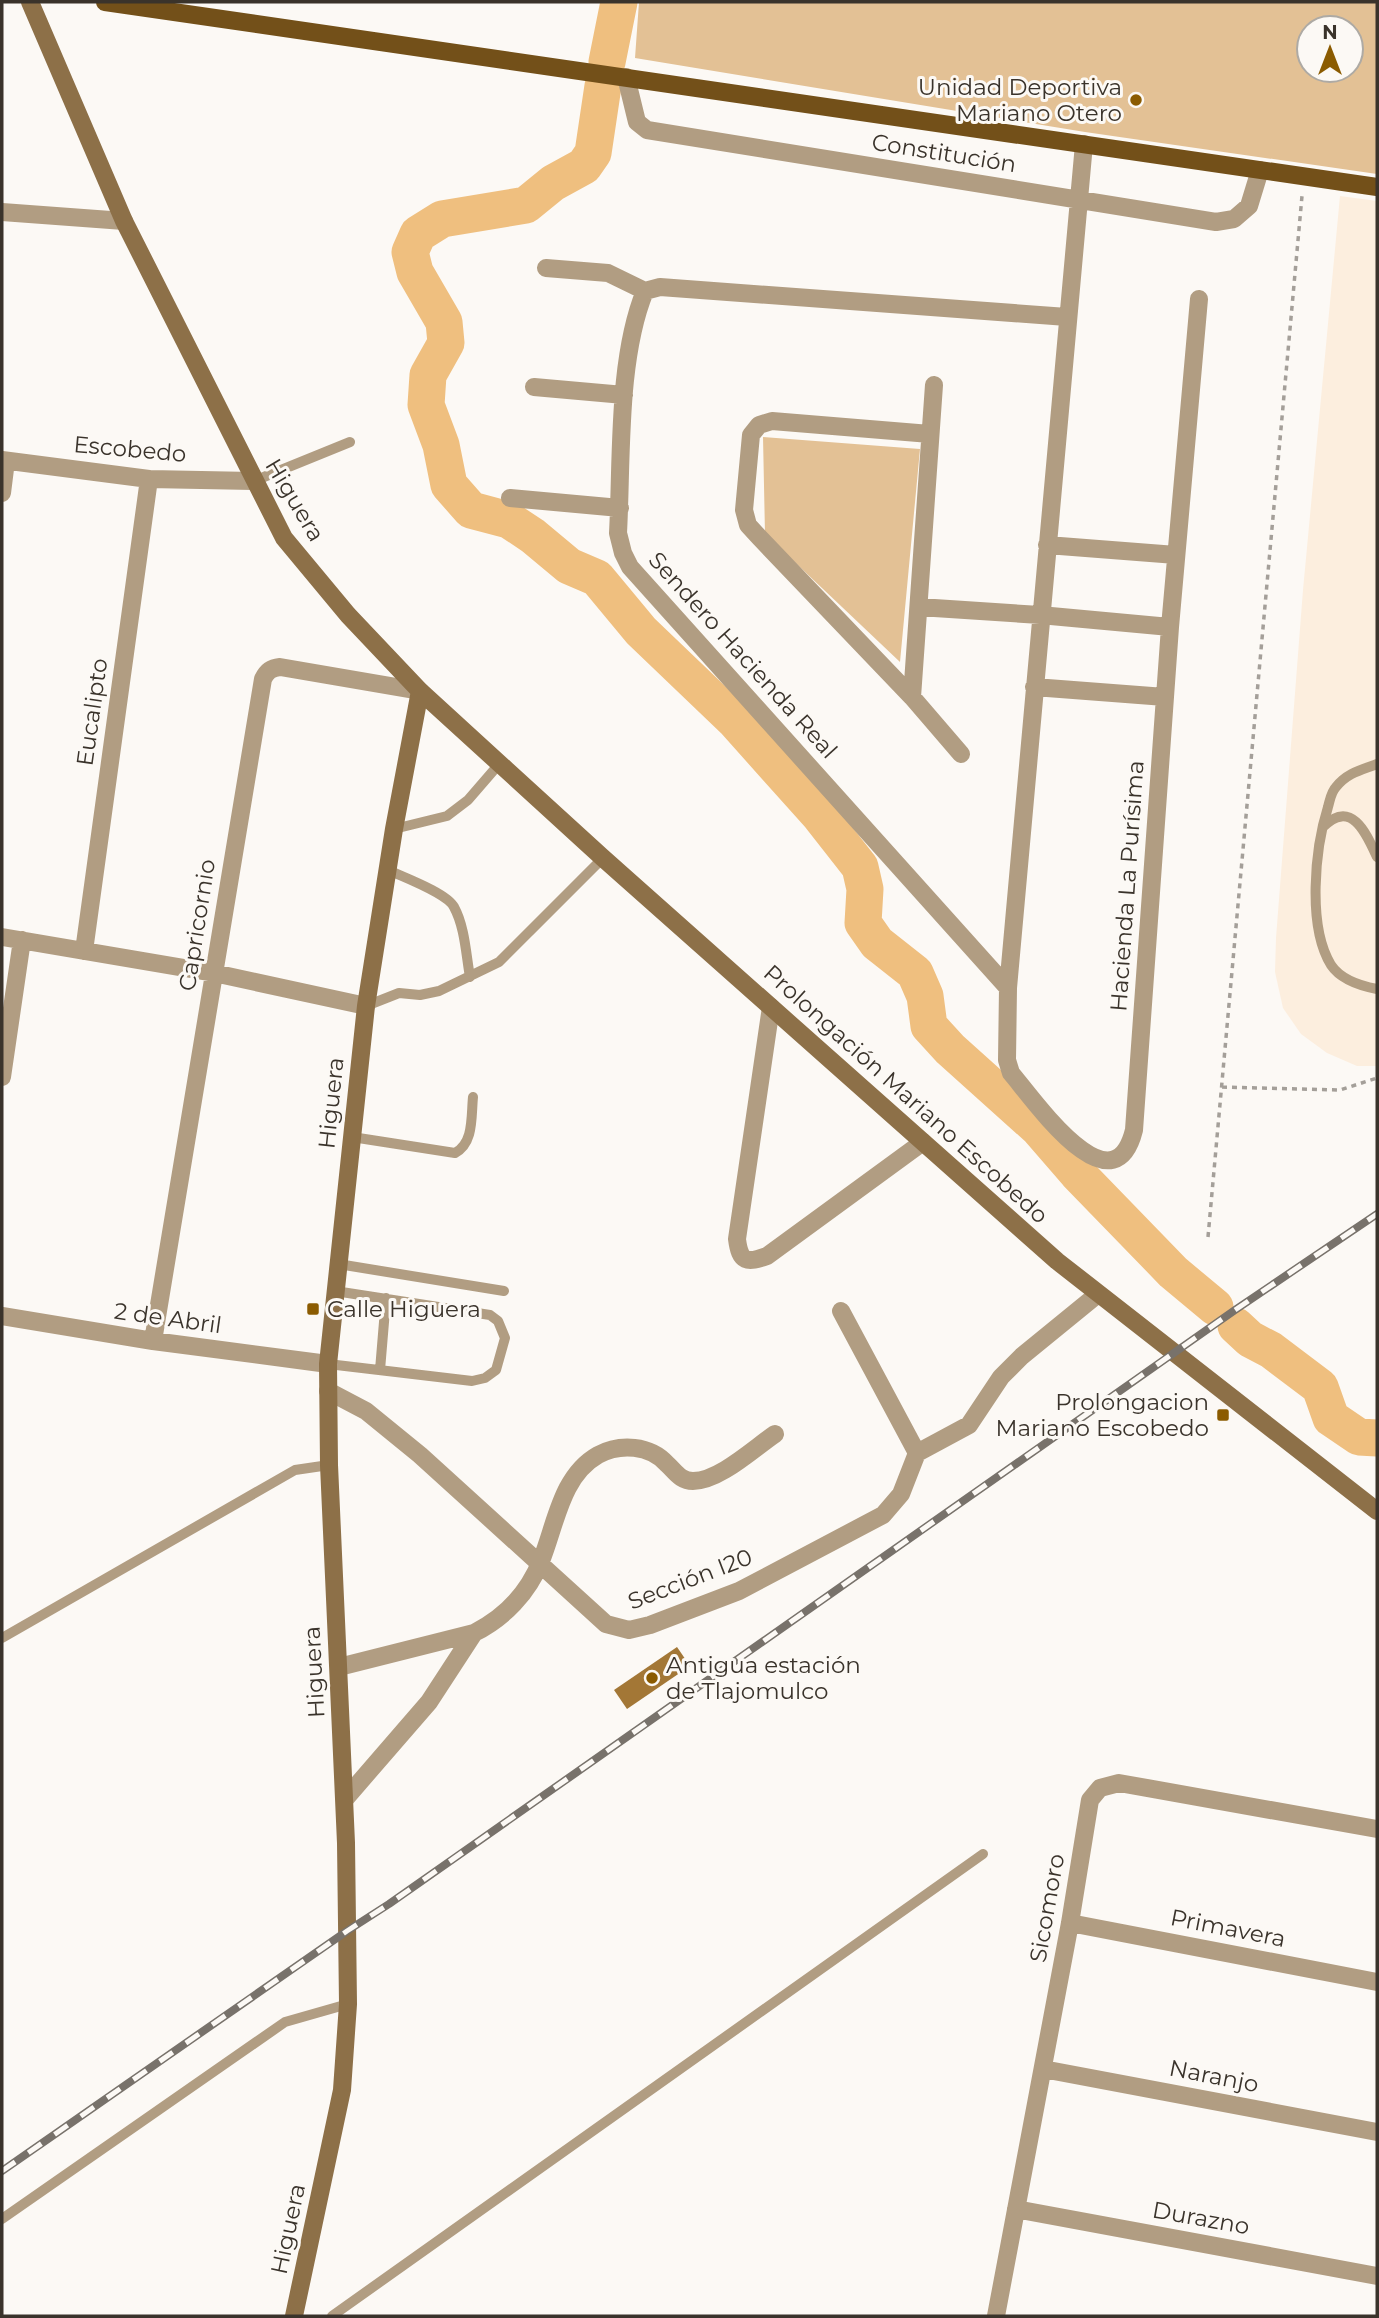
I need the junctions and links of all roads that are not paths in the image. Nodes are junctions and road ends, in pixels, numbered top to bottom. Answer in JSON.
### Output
{"nodes":[{"id":1,"x":30,"y":2,"type":"edge"},
{"id":2,"x":105,"y":2,"type":"edge"},
{"id":3,"x":150,"y":5,"type":"edge"},
{"id":4,"x":626,"y":78,"type":"junction"},
{"id":5,"x":1084,"y":144,"type":"junction"},
{"id":6,"x":1260,"y":170,"type":"junction"},
{"id":7,"x":1377,"y":187,"type":"edge"},
{"id":8,"x":1077,"y":199,"type":"junction"},
{"id":9,"x":2,"y":212,"type":"edge"},
{"id":10,"x":124,"y":221,"type":"junction"},
{"id":11,"x":547,"y":268,"type":"dead end"},
{"id":12,"x":645,"y":291,"type":"junction"},
{"id":13,"x":1199,"y":299,"type":"dead end"},
{"id":14,"x":1067,"y":317,"type":"junction"},
{"id":15,"x":934,"y":385,"type":"dead end"},
{"id":16,"x":534,"y":387,"type":"dead end"},
{"id":17,"x":624,"y":395,"type":"junction"},
{"id":18,"x":930,"y":434,"type":"junction"},
{"id":19,"x":350,"y":442,"type":"dead end"},
{"id":20,"x":4,"y":460,"type":"edge"},
{"id":21,"x":149,"y":479,"type":"junction"},
{"id":22,"x":253,"y":481,"type":"junction"},
{"id":23,"x":2,"y":493,"type":"edge"},
{"id":24,"x":510,"y":498,"type":"dead end"},
{"id":25,"x":620,"y":508,"type":"junction"},
{"id":26,"x":1046,"y":545,"type":"junction"},
{"id":27,"x":1177,"y":555,"type":"junction"},
{"id":28,"x":919,"y":607,"type":"junction"},
{"id":29,"x":1040,"y":615,"type":"junction"},
{"id":30,"x":1170,"y":627,"type":"junction"},
{"id":31,"x":1034,"y":687,"type":"junction"},
{"id":32,"x":420,"y":691,"type":"junction"},
{"id":33,"x":912,"y":697,"type":"junction"},
{"id":34,"x":1165,"y":697,"type":"junction"},
{"id":35,"x":961,"y":754,"type":"dead end"},
{"id":36,"x":500,"y":763,"type":"junction"},
{"id":37,"x":1377,"y":764,"type":"edge"},
{"id":38,"x":394,"y":829,"type":"junction"},
{"id":39,"x":1321,"y":830,"type":"junction"},
{"id":40,"x":1377,"y":857,"type":"edge"},
{"id":41,"x":603,"y":858,"type":"junction"},
{"id":42,"x":388,"y":870,"type":"junction"},
{"id":43,"x":2,"y":937,"type":"edge"},
{"id":44,"x":22,"y":940,"type":"junction"},
{"id":45,"x":84,"y":951,"type":"junction"},
{"id":46,"x":214,"y":973,"type":"junction"},
{"id":47,"x":470,"y":977,"type":"junction"},
{"id":48,"x":1007,"y":988,"type":"junction"},
{"id":49,"x":1377,"y":989,"type":"edge"},
{"id":50,"x":366,"y":1006,"type":"junction"},
{"id":51,"x":771,"y":1007,"type":"junction"},
{"id":52,"x":2,"y":1077,"type":"edge"},
{"id":53,"x":473,"y":1097,"type":"dead end"},
{"id":54,"x":352,"y":1137,"type":"junction"},
{"id":55,"x":923,"y":1142,"type":"junction"},
{"id":56,"x":338,"y":1264,"type":"junction"},
{"id":57,"x":335,"y":1291,"type":"junction"},
{"id":58,"x":504,"y":1291,"type":"dead end"},
{"id":59,"x":1098,"y":1294,"type":"junction"},
{"id":60,"x":386,"y":1298,"type":"junction"},
{"id":61,"x":841,"y":1311,"type":"dead end"},
{"id":62,"x":2,"y":1316,"type":"edge"},
{"id":63,"x":153,"y":1341,"type":"junction"},
{"id":64,"x":328,"y":1364,"type":"junction"},
{"id":65,"x":380,"y":1370,"type":"junction"},
{"id":66,"x":328,"y":1391,"type":"junction"},
{"id":67,"x":775,"y":1434,"type":"dead end"},
{"id":68,"x":917,"y":1453,"type":"junction"},
{"id":69,"x":329,"y":1465,"type":"junction"},
{"id":70,"x":1377,"y":1511,"type":"edge"},
{"id":71,"x":540,"y":1563,"type":"junction"},
{"id":72,"x":474,"y":1633,"type":"junction"},
{"id":73,"x":2,"y":1638,"type":"edge"},
{"id":74,"x":339,"y":1667,"type":"junction"},
{"id":75,"x":345,"y":1798,"type":"junction"},
{"id":76,"x":1377,"y":1829,"type":"edge"},
{"id":77,"x":983,"y":1854,"type":"dead end"},
{"id":78,"x":1070,"y":1923,"type":"junction"},
{"id":79,"x":1377,"y":1982,"type":"edge"},
{"id":80,"x":348,"y":2004,"type":"junction"},
{"id":81,"x":1043,"y":2069,"type":"junction"},
{"id":82,"x":1377,"y":2132,"type":"edge"},
{"id":83,"x":1016,"y":2209,"type":"junction"},
{"id":84,"x":2,"y":2219,"type":"edge"},
{"id":85,"x":1377,"y":2276,"type":"edge"},
{"id":86,"x":295,"y":2316,"type":"edge"},
{"id":87,"x":332,"y":2316,"type":"edge"},
{"id":88,"x":996,"y":2316,"type":"edge"}],
"edges":[{"from":1,"to":10,"type":"main road","name":"Higuera"},
{"from":2,"to":3,"type":"main road","name":"Constitución"},
{"from":3,"to":4,"type":"main road","name":"Constitución"},
{"from":4,"to":5,"type":"main road","name":"Constitución"},
{"from":4,"to":8,"type":"street","name":"Constitución"},
{"from":5,"to":6,"type":"main road","name":"Constitución"},
{"from":5,"to":8,"type":"street"},
{"from":6,"to":7,"type":"main road","name":"Constitución"},
{"from":6,"to":8,"type":"street","name":"Constitución"},
{"from":8,"to":14,"type":"street"},
{"from":9,"to":10,"type":"street"},
{"from":10,"to":22,"type":"main road","name":"Higuera"},
{"from":11,"to":12,"type":"street"},
{"from":12,"to":14,"type":"street"},
{"from":12,"to":17,"type":"street","name":"Sendero Hacienda Real"},
{"from":13,"to":27,"type":"street","name":"Hacienda La Purísima"},
{"from":14,"to":26,"type":"street"},
{"from":15,"to":18,"type":"street"},
{"from":16,"to":17,"type":"street"},
{"from":17,"to":25,"type":"street","name":"Sendero Hacienda Real"},
{"from":18,"to":28,"type":"street"},
{"from":18,"to":33,"type":"street"},
{"from":19,"to":22,"type":"lane"},
{"from":20,"to":21,"type":"street","name":"Escobedo"},
{"from":20,"to":23,"type":"street"},
{"from":21,"to":22,"type":"street","name":"Escobedo"},
{"from":21,"to":45,"type":"street","name":"Eucalipto"},
{"from":22,"to":32,"type":"main road","name":"Higuera"},
{"from":24,"to":25,"type":"street"},
{"from":25,"to":48,"type":"street","name":"Sendero Hacienda Real"},
{"from":26,"to":27,"type":"street"},
{"from":26,"to":29,"type":"street"},
{"from":27,"to":30,"type":"street","name":"Hacienda La Purísima"},
{"from":28,"to":29,"type":"street"},
{"from":28,"to":33,"type":"street"},
{"from":29,"to":30,"type":"street"},
{"from":29,"to":31,"type":"street"},
{"from":30,"to":34,"type":"street","name":"Hacienda La Purísima"},
{"from":31,"to":34,"type":"street"},
{"from":31,"to":48,"type":"street"},
{"from":32,"to":36,"type":"main road","name":"Prolongación Mariano Escobedo"},
{"from":32,"to":38,"type":"main road","name":"Higuera"},
{"from":32,"to":46,"type":"street","name":"Capricornio"},
{"from":33,"to":35,"type":"street"},
{"from":34,"to":48,"type":"street","name":"Hacienda La Purísima"},
{"from":36,"to":38,"type":"lane"},
{"from":36,"to":41,"type":"main road","name":"Prolongación Mariano Escobedo"},
{"from":37,"to":39,"type":"lane"},
{"from":38,"to":42,"type":"main road","name":"Higuera"},
{"from":39,"to":40,"type":"lane"},
{"from":39,"to":49,"type":"lane"},
{"from":41,"to":47,"type":"lane"},
{"from":41,"to":51,"type":"main road","name":"Prolongación Mariano Escobedo"},
{"from":42,"to":47,"type":"lane"},
{"from":42,"to":50,"type":"main road","name":"Higuera"},
{"from":43,"to":44,"type":"street"},
{"from":44,"to":45,"type":"street"},
{"from":44,"to":52,"type":"street"},
{"from":45,"to":46,"type":"street"},
{"from":46,"to":50,"type":"street"},
{"from":46,"to":63,"type":"street","name":"Capricornio"},
{"from":47,"to":50,"type":"lane"},
{"from":50,"to":54,"type":"main road","name":"Higuera"},
{"from":51,"to":55,"type":"main road","name":"Prolongación Mariano Escobedo"},
{"from":51,"to":55,"type":"street"},
{"from":53,"to":54,"type":"lane"},
{"from":54,"to":56,"type":"main road","name":"Higuera"},
{"from":55,"to":59,"type":"main road","name":"Prolongación Mariano Escobedo"},
{"from":56,"to":57,"type":"main road","name":"Higuera"},
{"from":56,"to":58,"type":"lane"},
{"from":57,"to":60,"type":"lane"},
{"from":57,"to":64,"type":"main road","name":"Higuera"},
{"from":59,"to":68,"type":"street"},
{"from":59,"to":70,"type":"main road","name":"Prolongación Mariano Escobedo"},
{"from":60,"to":65,"type":"lane"},
{"from":60,"to":65,"type":"lane"},
{"from":61,"to":68,"type":"street"},
{"from":62,"to":63,"type":"street","name":"2 de Abril"},
{"from":63,"to":64,"type":"street","name":"2 de Abril"},
{"from":64,"to":65,"type":"lane"},
{"from":64,"to":66,"type":"main road","name":"Higuera"},
{"from":66,"to":69,"type":"main road","name":"Higuera"},
{"from":66,"to":71,"type":"street","name":"Sección I20"},
{"from":67,"to":71,"type":"street"},
{"from":68,"to":71,"type":"street","name":"Sección I20"},
{"from":69,"to":73,"type":"lane"},
{"from":69,"to":74,"type":"main road","name":"Higuera"},
{"from":71,"to":72,"type":"street"},
{"from":72,"to":74,"type":"street"},
{"from":72,"to":75,"type":"street"},
{"from":74,"to":75,"type":"main road","name":"Higuera"},
{"from":75,"to":80,"type":"main road","name":"Higuera"},
{"from":76,"to":78,"type":"street","name":"Sicomoro"},
{"from":77,"to":87,"type":"lane"},
{"from":78,"to":79,"type":"street","name":"Primavera"},
{"from":78,"to":81,"type":"street","name":"Sicomoro"},
{"from":80,"to":84,"type":"lane"},
{"from":80,"to":86,"type":"main road","name":"Higuera"},
{"from":81,"to":82,"type":"street","name":"Naranjo"},
{"from":81,"to":83,"type":"street","name":"Sicomoro"},
{"from":83,"to":85,"type":"street","name":"Durazno"},
{"from":83,"to":88,"type":"street","name":"Sicomoro"}]}
